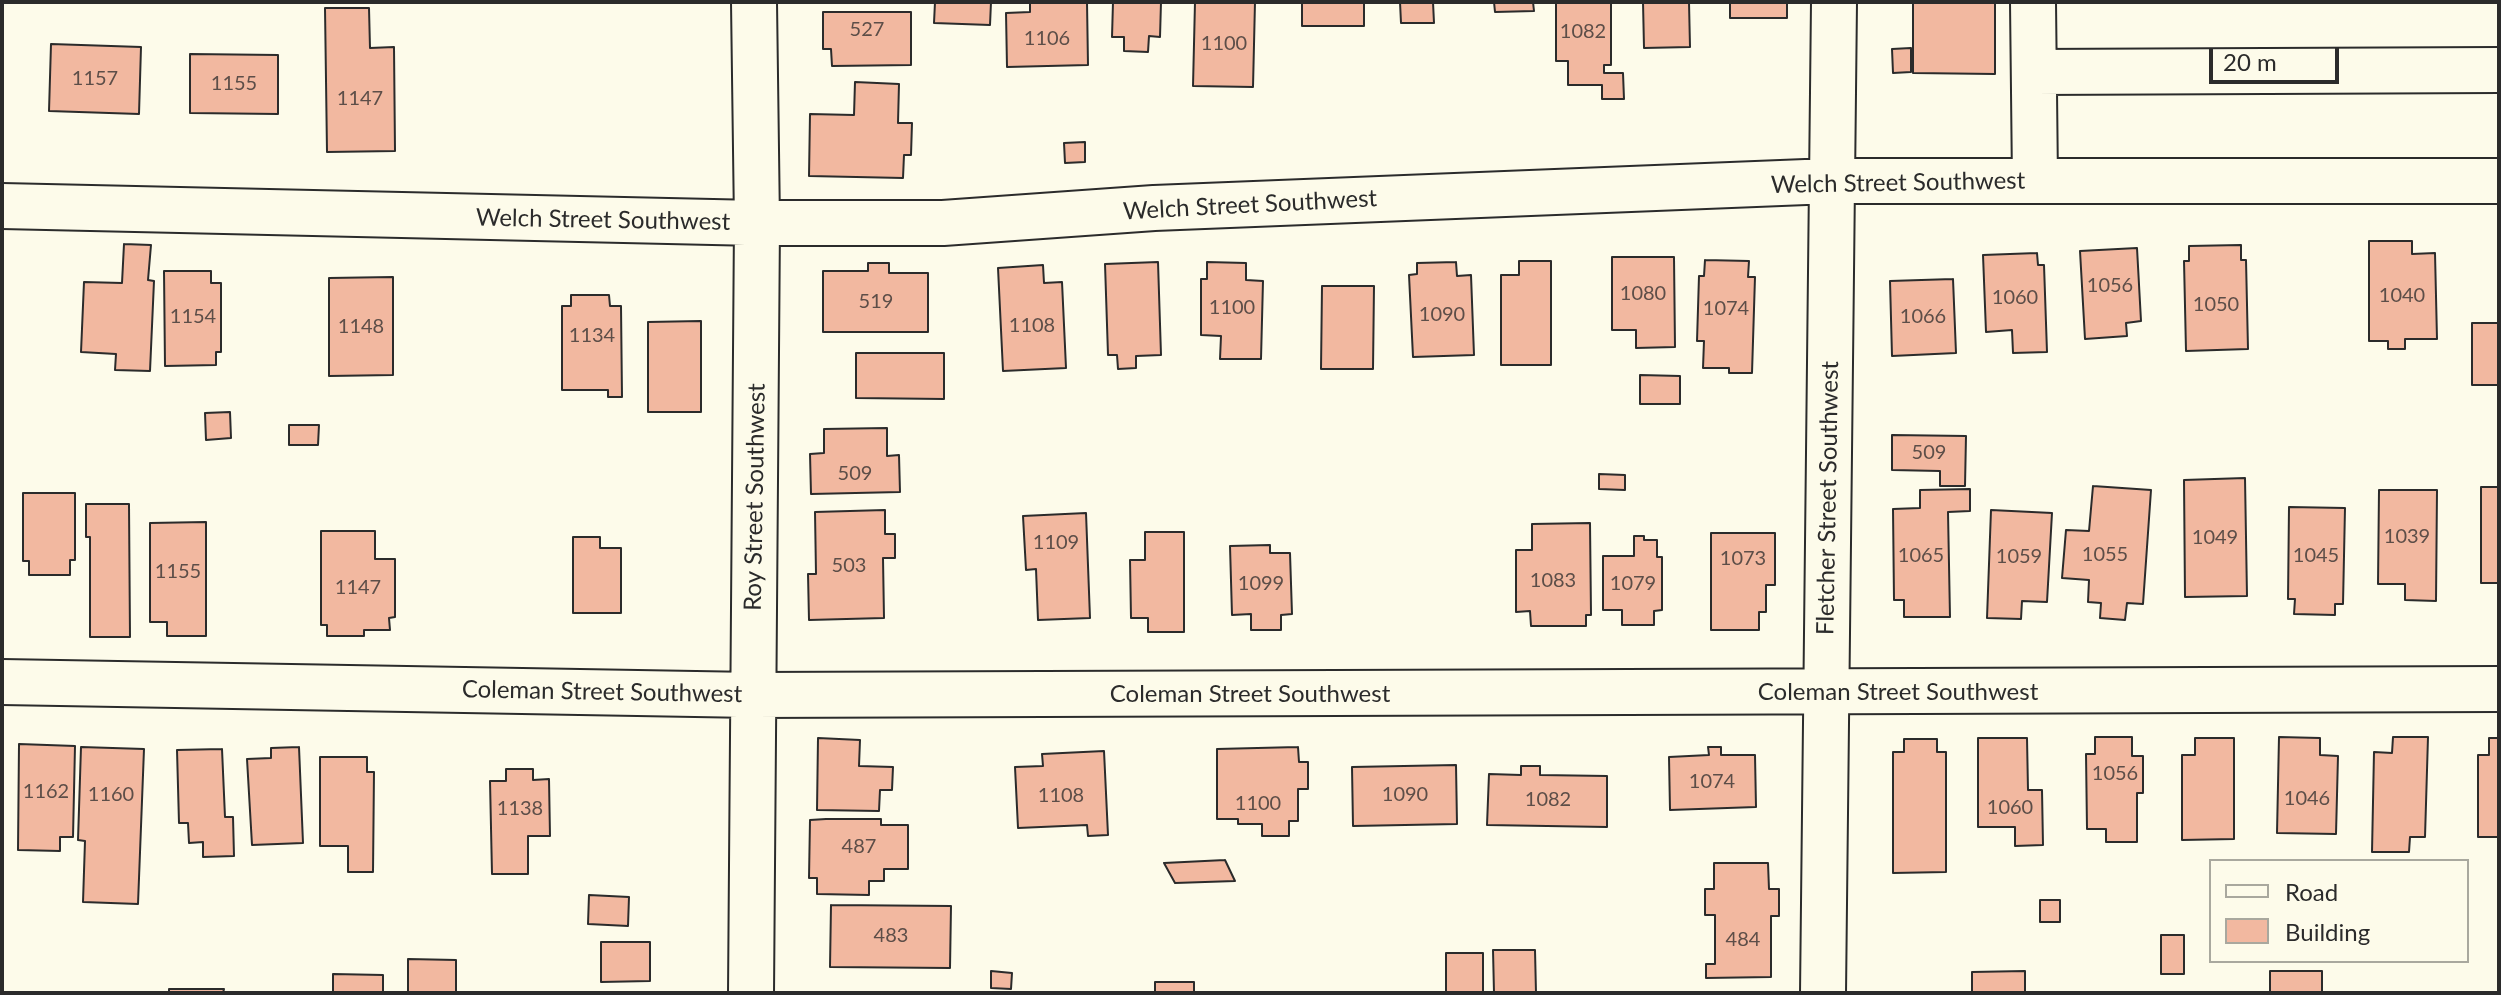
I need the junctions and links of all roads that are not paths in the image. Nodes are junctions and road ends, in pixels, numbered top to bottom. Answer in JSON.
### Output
{"nodes":[{"id":1,"x":754,"y":2,"type":"edge"},
{"id":2,"x":1834,"y":2,"type":"edge"},
{"id":3,"x":2033,"y":2,"type":"edge"},
{"id":4,"x":2499,"y":70,"type":"edge"},
{"id":5,"x":2034,"y":72,"type":"junction"},
{"id":6,"x":1831,"y":181,"type":"junction"},
{"id":7,"x":2035,"y":181,"type":"junction"},
{"id":8,"x":2499,"y":181,"type":"edge"},
{"id":9,"x":2,"y":206,"type":"edge"},
{"id":10,"x":757,"y":223,"type":"junction"},
{"id":11,"x":2,"y":682,"type":"edge"},
{"id":12,"x":2499,"y":689,"type":"edge"},
{"id":13,"x":1826,"y":693,"type":"junction"},
{"id":14,"x":753,"y":695,"type":"junction"},
{"id":15,"x":751,"y":993,"type":"edge"},
{"id":16,"x":1823,"y":993,"type":"edge"}],
"edges":[{"from":1,"to":10,"type":"street","name":"Roy Street Southwest"},
{"from":2,"to":6,"type":"street","name":"Fletcher Street Southwest"},
{"from":3,"to":5,"type":"street"},
{"from":4,"to":5,"type":"street"},
{"from":5,"to":7,"type":"street"},
{"from":6,"to":7,"type":"street","name":"Welch Street Southwest"},
{"from":6,"to":10,"type":"street","name":"Welch Street Southwest"},
{"from":6,"to":13,"type":"street","name":"Fletcher Street Southwest"},
{"from":7,"to":8,"type":"street","name":"Welch Street Southwest"},
{"from":9,"to":10,"type":"street","name":"Welch Street Southwest"},
{"from":10,"to":14,"type":"street","name":"Roy Street Southwest"},
{"from":11,"to":14,"type":"street","name":"Coleman Street Southwest"},
{"from":12,"to":13,"type":"street","name":"Coleman Street Southwest"},
{"from":13,"to":14,"type":"street","name":"Coleman Street Southwest"},
{"from":13,"to":16,"type":"street","name":"Fletcher Street Southwest"},
{"from":14,"to":15,"type":"street","name":"Roy Street Southwest"}]}
